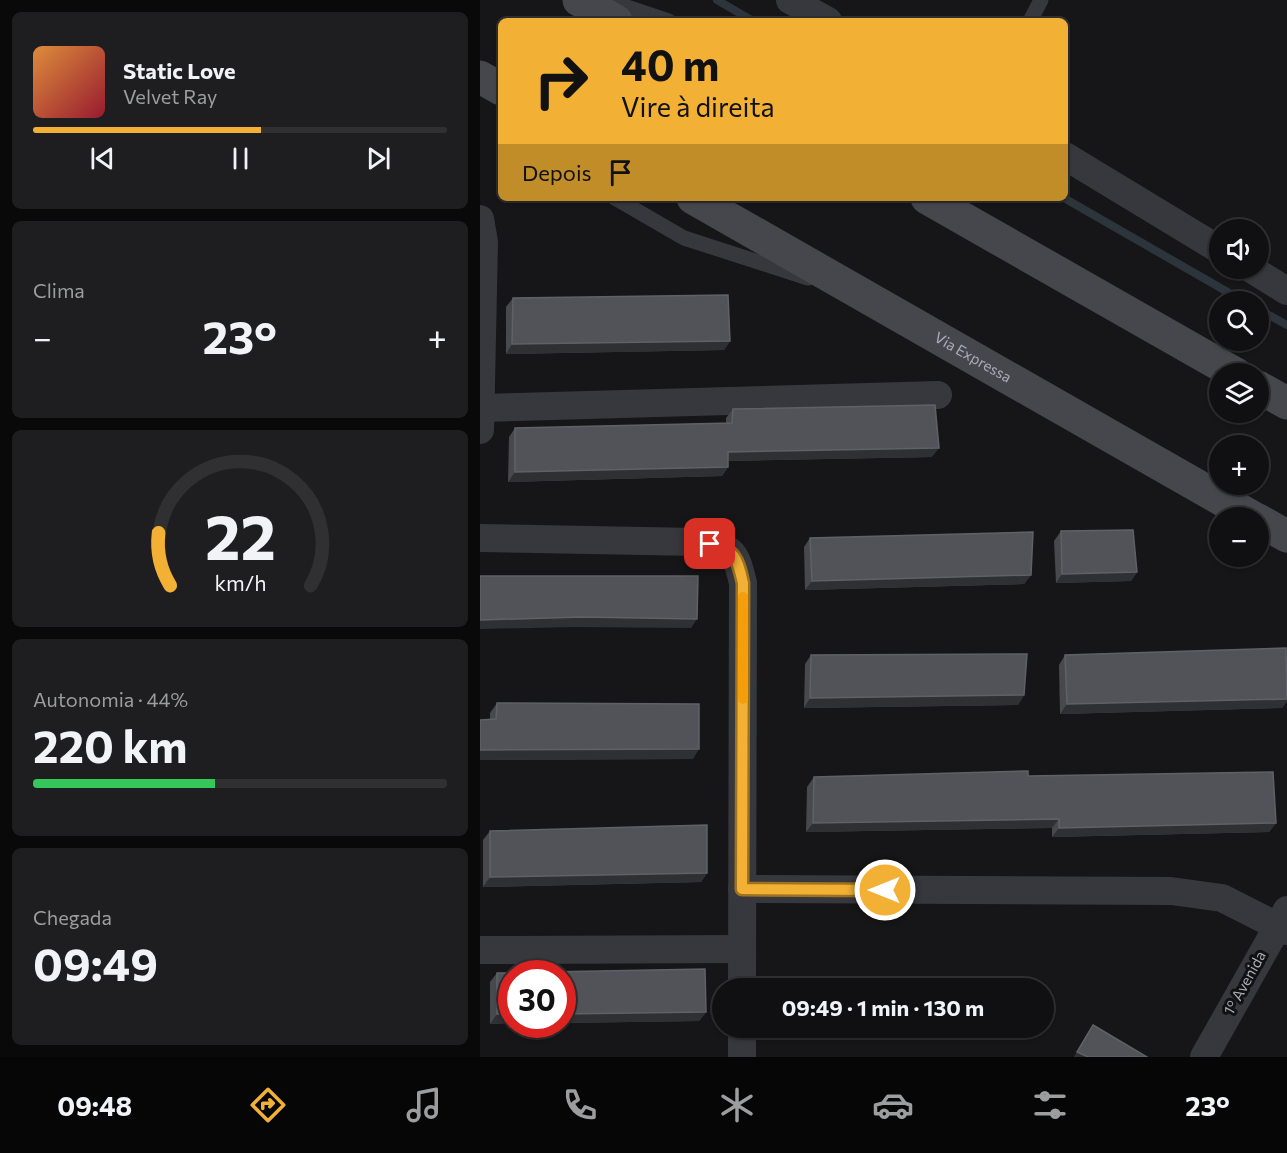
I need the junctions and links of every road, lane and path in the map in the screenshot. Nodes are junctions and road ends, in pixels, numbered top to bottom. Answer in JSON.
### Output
{"nodes":[{"id":1,"x":579,"y":0,"type":"edge"},
{"id":2,"x":606,"y":0,"type":"edge"},
{"id":3,"x":790,"y":0,"type":"edge"},
{"id":4,"x":1041,"y":0,"type":"edge"},
{"id":5,"x":611,"y":18,"type":"edge"},
{"id":6,"x":660,"y":18,"type":"edge"},
{"id":7,"x":823,"y":18,"type":"edge"},
{"id":8,"x":1032,"y":18,"type":"edge"},
{"id":9,"x":1068,"y":158,"type":"edge"},
{"id":10,"x":620,"y":201,"type":"edge"},
{"id":11,"x":698,"y":201,"type":"edge"},
{"id":12,"x":933,"y":201,"type":"edge"},
{"id":13,"x":481,"y":234,"type":"edge"},
{"id":14,"x":1209,"y":243,"type":"edge"},
{"id":15,"x":1268,"y":279,"type":"edge"},
{"id":16,"x":1287,"y":291,"type":"edge"},
{"id":17,"x":867,"y":297,"type":"junction"},
{"id":18,"x":1217,"y":363,"type":"edge"},
{"id":19,"x":1269,"y":393,"type":"edge"},
{"id":20,"x":938,"y":395,"type":"dead end"},
{"id":21,"x":1287,"y":403,"type":"edge"},
{"id":22,"x":480,"y":408,"type":"edge"},
{"id":23,"x":480,"y":430,"type":"edge"},
{"id":24,"x":1235,"y":507,"type":"edge"},
{"id":25,"x":1269,"y":526,"type":"edge"},
{"id":26,"x":1287,"y":536,"type":"edge"},
{"id":27,"x":480,"y":538,"type":"edge"},
{"id":28,"x":742,"y":889,"type":"junction"},
{"id":29,"x":1284,"y":922,"type":"edge"},
{"id":30,"x":742,"y":949,"type":"junction"},
{"id":31,"x":480,"y":950,"type":"edge"},
{"id":32,"x":742,"y":978,"type":"edge"},
{"id":33,"x":742,"y":1038,"type":"edge"},
{"id":34,"x":742,"y":1057,"type":"edge"},
{"id":35,"x":1204,"y":1057,"type":"edge"}],
"edges":[{"from":1,"to":5,"type":"main road"},
{"from":2,"to":6,"type":"lane"},
{"from":3,"to":7,"type":"street"},
{"from":4,"to":8,"type":"lane"},
{"from":9,"to":14,"type":"street"},
{"from":10,"to":17,"type":"lane"},
{"from":11,"to":17,"type":"main road","name":"Via Expressa"},
{"from":12,"to":18,"type":"main road"},
{"from":13,"to":22,"type":"street"},
{"from":15,"to":16,"type":"street"},
{"from":17,"to":24,"type":"main road","name":"Via Expressa"},
{"from":19,"to":21,"type":"main road"},
{"from":20,"to":22,"type":"street"},
{"from":22,"to":23,"type":"street"},
{"from":25,"to":26,"type":"main road"},
{"from":27,"to":28,"type":"street"},
{"from":28,"to":29,"type":"street"},
{"from":28,"to":30,"type":"street"},
{"from":29,"to":35,"type":"street","name":"1º Avenida"},
{"from":30,"to":31,"type":"street"},
{"from":30,"to":32,"type":"street"},
{"from":33,"to":34,"type":"street"}]}
